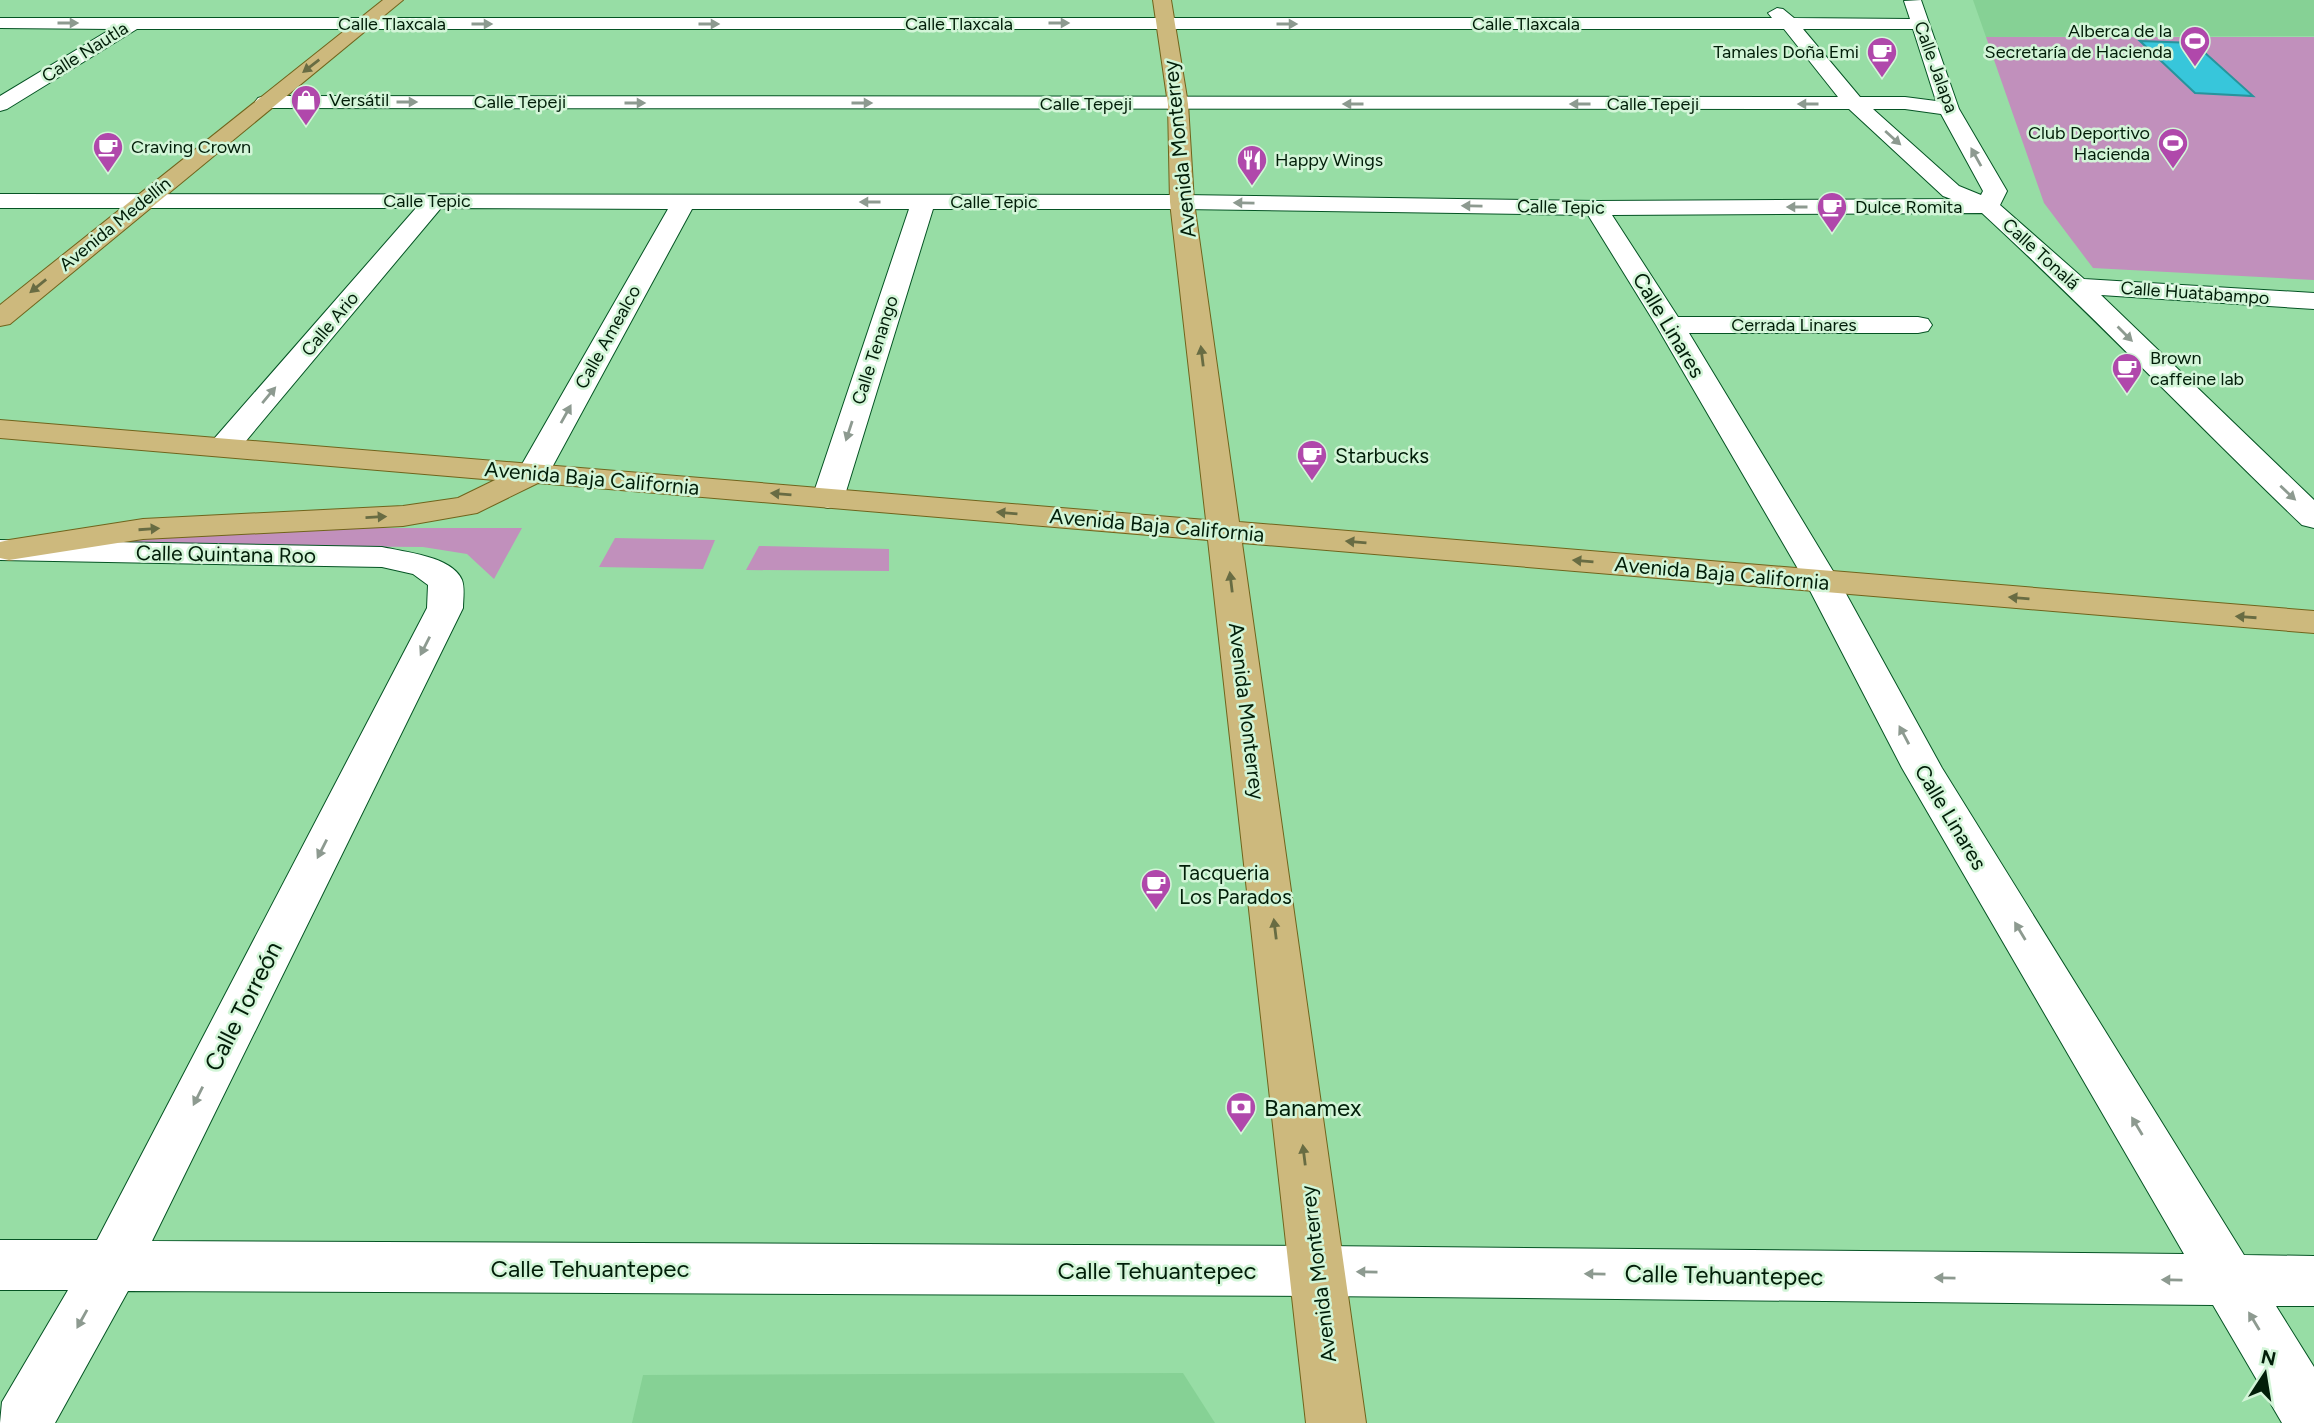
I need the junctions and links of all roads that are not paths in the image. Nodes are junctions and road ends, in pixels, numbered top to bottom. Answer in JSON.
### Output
{"nodes":[{"id":1,"x":394,"y":0,"type":"edge"},
{"id":2,"x":1763,"y":0,"type":"edge"},
{"id":3,"x":1912,"y":0,"type":"edge"},
{"id":4,"x":161,"y":6,"type":"dead end"},
{"id":5,"x":529,"y":8,"type":"dead end"},
{"id":6,"x":1163,"y":12,"type":"edge"},
{"id":7,"x":0,"y":23,"type":"edge"},
{"id":8,"x":132,"y":23,"type":"junction"},
{"id":9,"x":364,"y":24,"type":"junction"},
{"id":10,"x":512,"y":24,"type":"junction"},
{"id":11,"x":1919,"y":24,"type":"junction"},
{"id":12,"x":1790,"y":25,"type":"junction"},
{"id":13,"x":265,"y":102,"type":"junction"},
{"id":14,"x":0,"y":104,"type":"edge"},
{"id":15,"x":1178,"y":104,"type":"junction"},
{"id":16,"x":1855,"y":104,"type":"junction"},
{"id":17,"x":1949,"y":109,"type":"junction"},
{"id":18,"x":0,"y":201,"type":"edge"},
{"id":19,"x":142,"y":201,"type":"junction"},
{"id":20,"x":435,"y":201,"type":"junction"},
{"id":21,"x":684,"y":201,"type":"junction"},
{"id":22,"x":923,"y":202,"type":"junction"},
{"id":23,"x":1182,"y":202,"type":"junction"},
{"id":24,"x":1988,"y":206,"type":"junction"},
{"id":25,"x":1596,"y":208,"type":"junction"},
{"id":26,"x":2077,"y":286,"type":"junction"},
{"id":27,"x":2314,"y":301,"type":"edge"},
{"id":28,"x":0,"y":318,"type":"edge"},
{"id":29,"x":1918,"y":325,"type":"dead end"},
{"id":30,"x":1670,"y":326,"type":"junction"},
{"id":31,"x":0,"y":429,"type":"edge"},
{"id":32,"x":224,"y":447,"type":"junction"},
{"id":33,"x":533,"y":473,"type":"junction"},
{"id":34,"x":828,"y":498,"type":"junction"},
{"id":35,"x":2314,"y":517,"type":"edge"},
{"id":36,"x":1224,"y":531,"type":"junction"},
{"id":37,"x":4,"y":550,"type":"edge"},
{"id":38,"x":1822,"y":581,"type":"junction"},
{"id":39,"x":446,"y":582,"type":"joint"},
{"id":40,"x":2314,"y":622,"type":"edge"},
{"id":41,"x":0,"y":1265,"type":"edge"},
{"id":42,"x":112,"y":1266,"type":"junction"},
{"id":43,"x":1319,"y":1271,"type":"junction"},
{"id":44,"x":2230,"y":1281,"type":"junction"},
{"id":45,"x":2314,"y":1281,"type":"edge"},
{"id":46,"x":2314,"y":1422,"type":"edge"},
{"id":47,"x":23,"y":1423,"type":"edge"},
{"id":48,"x":1336,"y":1423,"type":"edge"}],
"edges":[{"from":1,"to":9,"type":"main road","name":"Avenida Medellín"},
{"from":2,"to":12,"type":"street","name":"Calle Tonalá"},
{"from":3,"to":11,"type":"street","name":"Calle Jalapa"},
{"from":4,"to":8,"type":"street","name":"Calle Nautla"},
{"from":5,"to":10,"type":"street"},
{"from":10,"to":6,"type":"street","name":"Calle Tlaxcala","one_way":true},
{"from":6,"to":12,"type":"street","name":"Calle Tlaxcala","one_way":true},
{"from":6,"to":15,"type":"main road","name":"Avenida Monterrey"},
{"from":7,"to":8,"type":"street","name":"Calle Tlaxcala","one_way":true},
{"from":8,"to":9,"type":"street","name":"Calle Tlaxcala"},
{"from":8,"to":14,"type":"street","name":"Calle Nautla"},
{"from":9,"to":10,"type":"street","name":"Calle Tlaxcala","one_way":true},
{"from":9,"to":13,"type":"main road","name":"Avenida Medellín","one_way":true},
{"from":11,"to":12,"type":"street","name":"Calle Tlaxcala"},
{"from":11,"to":17,"type":"street","name":"Calle Jalapa"},
{"from":12,"to":16,"type":"street","name":"Calle Tonalá"},
{"from":13,"to":15,"type":"street","name":"Calle Tepeji","one_way":true},
{"from":13,"to":19,"type":"main road","name":"Avenida Medellín"},
{"from":16,"to":15,"type":"street","name":"Calle Tepeji","one_way":true},
{"from":15,"to":23,"type":"main road","name":"Avenida Monterrey"},
{"from":16,"to":17,"type":"street","name":"Calle Tepeji"},
{"from":16,"to":24,"type":"street","name":"Calle Tonalá","one_way":true},
{"from":24,"to":17,"type":"street","name":"Calle Jalapa","one_way":true},
{"from":18,"to":19,"type":"street","name":"Calle Tepic"},
{"from":19,"to":20,"type":"street","name":"Calle Tepic"},
{"from":19,"to":28,"type":"main road","name":"Avenida Medellín","one_way":true},
{"from":20,"to":21,"type":"street","name":"Calle Tepic"},
{"from":32,"to":20,"type":"street","name":"Calle Ario","one_way":true},
{"from":22,"to":21,"type":"street","name":"Calle Tepic","one_way":true},
{"from":33,"to":21,"type":"street","name":"Calle Amealco","one_way":true},
{"from":22,"to":23,"type":"street","name":"Calle Tepic"},
{"from":22,"to":34,"type":"street","name":"Calle Tenango","one_way":true},
{"from":25,"to":23,"type":"street","name":"Calle Tepic","one_way":true},
{"from":36,"to":23,"type":"main road","name":"Avenida Monterrey","one_way":true},
{"from":24,"to":25,"type":"street","name":"Calle Tepic","one_way":true},
{"from":24,"to":26,"type":"street","name":"Calle Tonalá"},
{"from":25,"to":30,"type":"street","name":"Calle Linares"},
{"from":26,"to":27,"type":"street","name":"Calle Huatabampo"},
{"from":26,"to":35,"type":"street","name":"Calle Tonalá","one_way":true},
{"from":29,"to":30,"type":"street","name":"Cerrada Linares"},
{"from":30,"to":38,"type":"street","name":"Calle Linares"},
{"from":31,"to":32,"type":"main road","name":"Avenida Baja California"},
{"from":32,"to":33,"type":"main road","name":"Avenida Baja California"},
{"from":34,"to":33,"type":"main road","name":"Avenida Baja California","one_way":true},
{"from":37,"to":33,"type":"main road","one_way":true},
{"from":36,"to":34,"type":"main road","name":"Avenida Baja California","one_way":true},
{"from":38,"to":36,"type":"main road","name":"Avenida Baja California","one_way":true},
{"from":43,"to":36,"type":"main road","name":"Avenida Monterrey","one_way":true},
{"from":37,"to":39,"type":"street","name":"Calle Quintana Roo"},
{"from":40,"to":38,"type":"main road","name":"Avenida Baja California","one_way":true},
{"from":44,"to":38,"type":"street","name":"Calle Linares","one_way":true},
{"from":39,"to":42,"type":"street","name":"Calle Torreón","one_way":true},
{"from":41,"to":42,"type":"street","name":"Calle Tehuantepec"},
{"from":42,"to":43,"type":"street","name":"Calle Tehuantepec"},
{"from":42,"to":47,"type":"street","name":"Calle Torreón","one_way":true},
{"from":44,"to":43,"type":"street","name":"Calle Tehuantepec","one_way":true},
{"from":43,"to":48,"type":"main road","name":"Avenida Monterrey"},
{"from":44,"to":45,"type":"street","name":"Calle Tehuantepec"},
{"from":46,"to":44,"type":"street","name":"Calle Linares","one_way":true}]}
